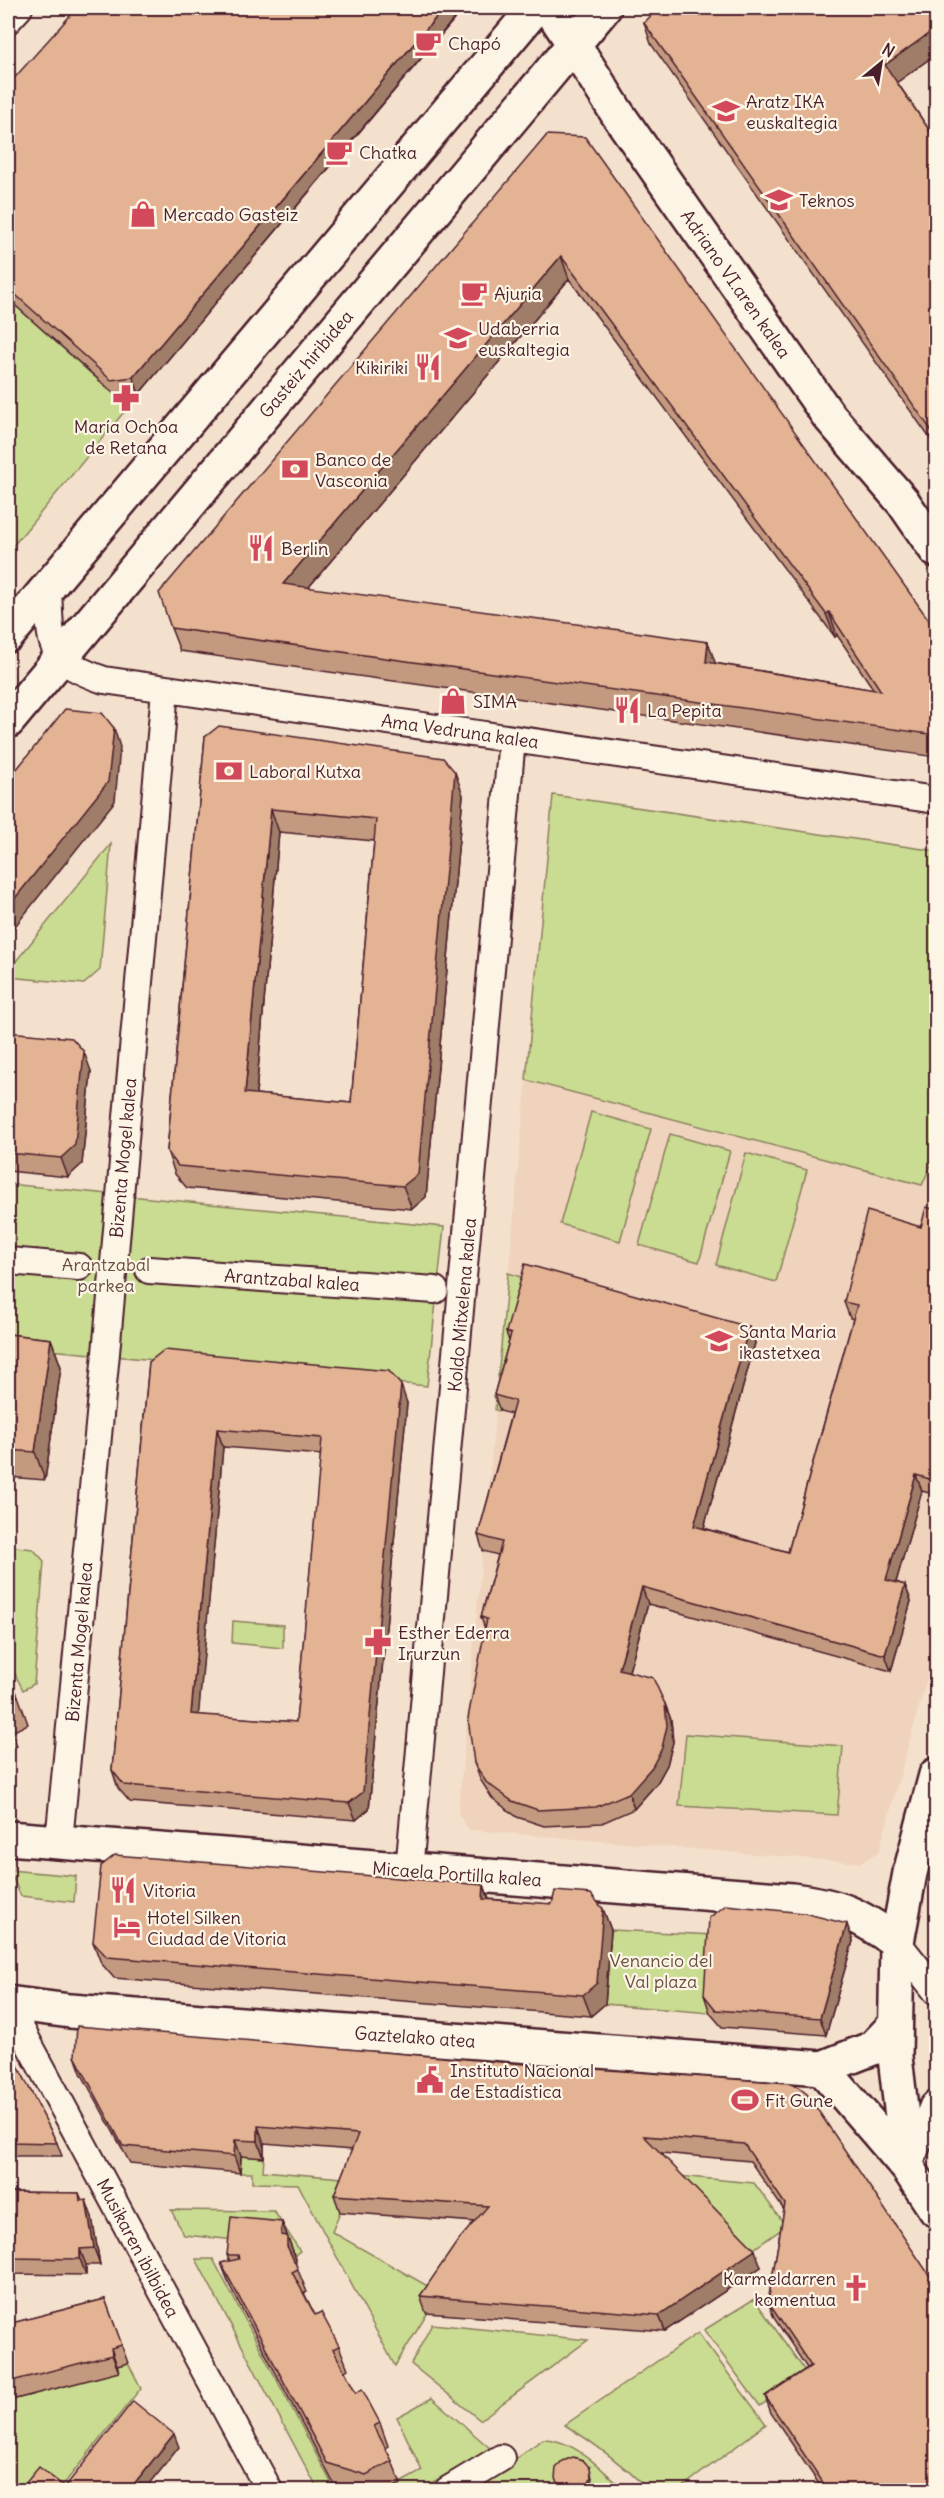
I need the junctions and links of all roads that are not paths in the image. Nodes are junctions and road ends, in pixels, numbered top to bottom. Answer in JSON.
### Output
{"nodes":[{"id":1,"x":19,"y":8,"type":"edge"},
{"id":2,"x":535,"y":8,"type":"edge"},
{"id":3,"x":550,"y":8,"type":"edge"},
{"id":4,"x":604,"y":8,"type":"edge"},
{"id":5,"x":8,"y":20,"type":"edge"},
{"id":6,"x":573,"y":43,"type":"junction"},
{"id":7,"x":936,"y":550,"type":"edge"},
{"id":8,"x":48,"y":588,"type":"junction"},
{"id":9,"x":8,"y":635,"type":"edge"},
{"id":10,"x":59,"y":658,"type":"junction"},
{"id":11,"x":165,"y":690,"type":"junction"},
{"id":12,"x":8,"y":721,"type":"edge"},
{"id":13,"x":512,"y":739,"type":"junction"},
{"id":14,"x":936,"y":800,"type":"edge"},
{"id":15,"x":8,"y":1261,"type":"edge"},
{"id":16,"x":79,"y":1268,"type":"dead end"},
{"id":17,"x":149,"y":1270,"type":"dead end"},
{"id":18,"x":435,"y":1290,"type":"dead end"},
{"id":19,"x":936,"y":1775,"type":"edge"},
{"id":20,"x":8,"y":1838,"type":"edge"},
{"id":21,"x":59,"y":1841,"type":"junction"},
{"id":22,"x":409,"y":1870,"type":"junction"},
{"id":23,"x":897,"y":1942,"type":"junction"},
{"id":24,"x":936,"y":1991,"type":"edge"},
{"id":25,"x":8,"y":2004,"type":"edge"},
{"id":26,"x":895,"y":2025,"type":"junction"},
{"id":27,"x":822,"y":2068,"type":"junction"},
{"id":28,"x":936,"y":2103,"type":"edge"},
{"id":29,"x":908,"y":2168,"type":"junction"},
{"id":30,"x":936,"y":2210,"type":"edge"},
{"id":31,"x":501,"y":2458,"type":"dead end"},
{"id":32,"x":269,"y":2490,"type":"edge"},
{"id":33,"x":448,"y":2490,"type":"edge"}],
"edges":[{"from":1,"to":5,"type":"street"},
{"from":2,"to":8,"type":"main road"},
{"from":3,"to":6,"type":"main road","name":"Adriano VI.aren kalea"},
{"from":4,"to":6,"type":"main road","name":"Gasteiz hiribidea"},
{"from":6,"to":7,"type":"main road","name":"Adriano VI.aren kalea"},
{"from":6,"to":10,"type":"main road","name":"Gasteiz hiribidea"},
{"from":8,"to":9,"type":"main road"},
{"from":8,"to":10,"type":"street"},
{"from":10,"to":11,"type":"street","name":"Ama Vedruna kalea"},
{"from":10,"to":12,"type":"main road","name":"Gasteiz hiribidea"},
{"from":11,"to":13,"type":"street","name":"Ama Vedruna kalea"},
{"from":11,"to":21,"type":"street","name":"Bizenta Mogel kalea"},
{"from":13,"to":14,"type":"street","name":"Ama Vedruna kalea"},
{"from":13,"to":22,"type":"street","name":"Koldo Mitxelena kalea"},
{"from":15,"to":16,"type":"street"},
{"from":17,"to":18,"type":"street","name":"Arantzabal kalea"},
{"from":19,"to":23,"type":"main road"},
{"from":20,"to":21,"type":"main road","name":"Micaela Portilla kalea"},
{"from":21,"to":22,"type":"main road","name":"Micaela Portilla kalea"},
{"from":22,"to":23,"type":"main road","name":"Micaela Portilla kalea"},
{"from":23,"to":24,"type":"street"},
{"from":23,"to":26,"type":"main road"},
{"from":25,"to":27,"type":"main road","name":"Gaztelako atea"},
{"from":25,"to":32,"type":"street","name":"Musikaren ibilbidea"},
{"from":26,"to":27,"type":"main road","name":"Gaztelako atea"},
{"from":26,"to":29,"type":"main road"},
{"from":27,"to":29,"type":"main road"},
{"from":28,"to":29,"type":"street"},
{"from":29,"to":30,"type":"main road"},
{"from":31,"to":33,"type":"street"}]}
